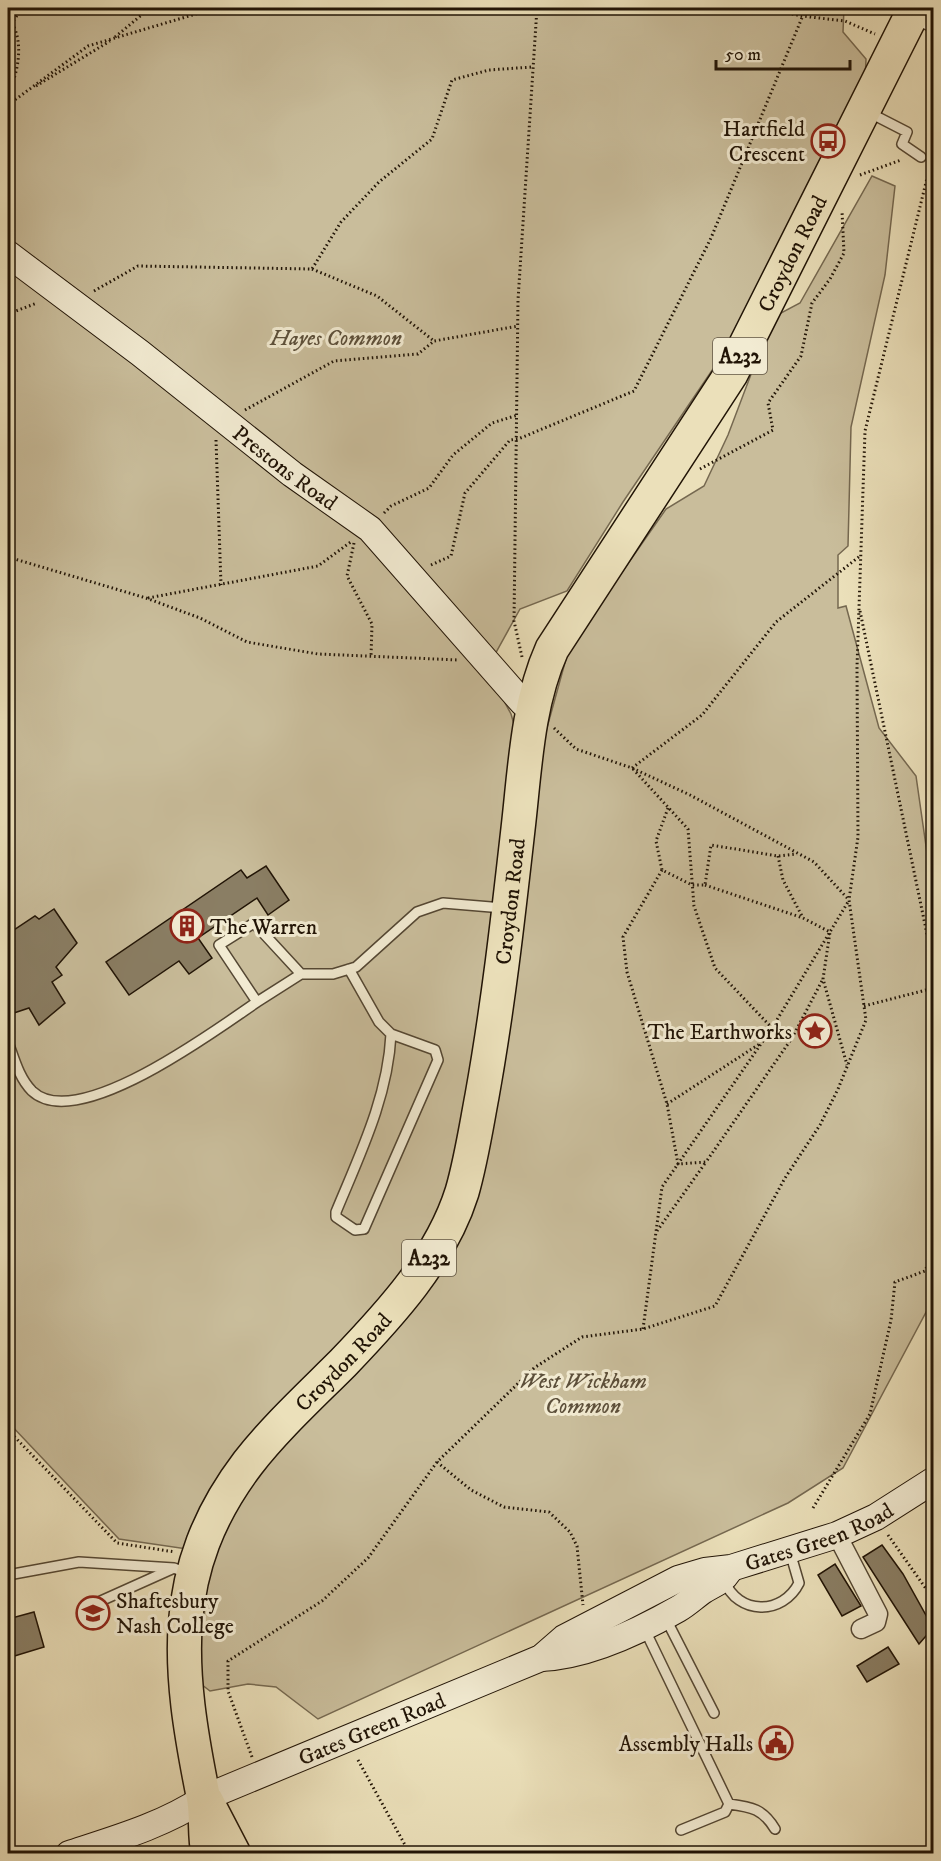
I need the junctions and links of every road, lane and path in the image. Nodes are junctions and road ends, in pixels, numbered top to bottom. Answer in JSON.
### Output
{"nodes":[{"id":1,"x":22,"y":8,"type":"edge"},
{"id":2,"x":150,"y":8,"type":"edge"},
{"id":3,"x":216,"y":8,"type":"edge"},
{"id":4,"x":537,"y":8,"type":"edge"},
{"id":5,"x":761,"y":8,"type":"edge"},
{"id":6,"x":806,"y":8,"type":"edge"},
{"id":7,"x":920,"y":15,"type":"edge"},
{"id":8,"x":802,"y":16,"type":"junction"},
{"id":9,"x":876,"y":34,"type":"dead end"},
{"id":10,"x":113,"y":39,"type":"junction"},
{"id":11,"x":533,"y":67,"type":"junction"},
{"id":12,"x":8,"y":94,"type":"edge"},
{"id":13,"x":16,"y":99,"type":"junction"},
{"id":14,"x":8,"y":105,"type":"edge"},
{"id":15,"x":864,"y":109,"type":"junction"},
{"id":16,"x":921,"y":157,"type":"dead end"},
{"id":17,"x":931,"y":161,"type":"dead end"},
{"id":18,"x":8,"y":254,"type":"edge"},
{"id":19,"x":312,"y":269,"type":"junction"},
{"id":20,"x":73,"y":303,"type":"junction"},
{"id":21,"x":518,"y":326,"type":"junction"},
{"id":22,"x":434,"y":341,"type":"junction"},
{"id":23,"x":518,"y":415,"type":"junction"},
{"id":24,"x":227,"y":422,"type":"junction"},
{"id":25,"x":518,"y":439,"type":"junction"},
{"id":26,"x":370,"y":529,"type":"junction"},
{"id":27,"x":860,"y":556,"type":"junction"},
{"id":28,"x":8,"y":557,"type":"edge"},
{"id":29,"x":410,"y":574,"type":"junction"},
{"id":30,"x":220,"y":585,"type":"junction"},
{"id":31,"x":146,"y":598,"type":"junction"},
{"id":32,"x":859,"y":606,"type":"junction"},
{"id":33,"x":371,"y":657,"type":"junction"},
{"id":34,"x":484,"y":658,"type":"junction"},
{"id":35,"x":524,"y":665,"type":"dead end"},
{"id":36,"x":534,"y":709,"type":"junction"},
{"id":37,"x":632,"y":768,"type":"junction"},
{"id":38,"x":668,"y":807,"type":"junction"},
{"id":39,"x":799,"y":854,"type":"junction"},
{"id":40,"x":778,"y":856,"type":"junction"},
{"id":41,"x":662,"y":870,"type":"junction"},
{"id":42,"x":692,"y":885,"type":"junction"},
{"id":43,"x":705,"y":885,"type":"junction"},
{"id":44,"x":849,"y":900,"type":"junction"},
{"id":45,"x":509,"y":908,"type":"junction"},
{"id":46,"x":803,"y":918,"type":"junction"},
{"id":47,"x":830,"y":932,"type":"junction"},
{"id":48,"x":933,"y":968,"type":"edge"},
{"id":49,"x":350,"y":969,"type":"junction"},
{"id":50,"x":301,"y":974,"type":"junction"},
{"id":51,"x":823,"y":979,"type":"junction"},
{"id":52,"x":933,"y":988,"type":"edge"},
{"id":53,"x":257,"y":1002,"type":"junction"},
{"id":54,"x":864,"y":1006,"type":"junction"},
{"id":55,"x":771,"y":1028,"type":"junction"},
{"id":56,"x":391,"y":1034,"type":"junction"},
{"id":57,"x":763,"y":1041,"type":"junction"},
{"id":58,"x":8,"y":1042,"type":"edge"},
{"id":59,"x":848,"y":1066,"type":"junction"},
{"id":60,"x":667,"y":1104,"type":"junction"},
{"id":61,"x":706,"y":1162,"type":"junction"},
{"id":62,"x":678,"y":1164,"type":"junction"},
{"id":63,"x":656,"y":1233,"type":"junction"},
{"id":64,"x":933,"y":1250,"type":"edge"},
{"id":65,"x":643,"y":1329,"type":"junction"},
{"id":66,"x":8,"y":1430,"type":"edge"},
{"id":67,"x":437,"y":1462,"type":"junction"},
{"id":68,"x":933,"y":1480,"type":"edge"},
{"id":69,"x":813,"y":1508,"type":"dead end"},
{"id":70,"x":876,"y":1517,"type":"junction"},
{"id":71,"x":837,"y":1535,"type":"junction"},
{"id":72,"x":790,"y":1550,"type":"junction"},
{"id":73,"x":183,"y":1572,"type":"junction"},
{"id":74,"x":727,"y":1574,"type":"junction"},
{"id":75,"x":8,"y":1575,"type":"edge"},
{"id":76,"x":933,"y":1600,"type":"edge"},
{"id":77,"x":94,"y":1604,"type":"dead end"},
{"id":78,"x":654,"y":1621,"type":"junction"},
{"id":79,"x":583,"y":1628,"type":"junction"},
{"id":80,"x":861,"y":1629,"type":"dead end"},
{"id":81,"x":541,"y":1658,"type":"junction"},
{"id":82,"x":714,"y":1713,"type":"dead end"},
{"id":83,"x":358,"y":1760,"type":"dead end"},
{"id":84,"x":257,"y":1776,"type":"junction"},
{"id":85,"x":204,"y":1798,"type":"junction"},
{"id":86,"x":729,"y":1804,"type":"junction"},
{"id":87,"x":775,"y":1829,"type":"dead end"},
{"id":88,"x":681,"y":1830,"type":"dead end"},
{"id":89,"x":69,"y":1854,"type":"edge"},
{"id":90,"x":208,"y":1854,"type":"edge"},
{"id":91,"x":234,"y":1854,"type":"edge"},
{"id":92,"x":410,"y":1854,"type":"edge"}],
"edges":[{"from":1,"to":12,"type":"path"},
{"from":2,"to":10,"type":"path"},
{"from":3,"to":10,"type":"path"},
{"from":4,"to":11,"type":"path"},
{"from":5,"to":8,"type":"path"},
{"from":6,"to":8,"type":"path"},
{"from":7,"to":15,"type":"highway","name":"Croydon Road","number":"A232"},
{"from":8,"to":9,"type":"path"},
{"from":8,"to":25,"type":"path"},
{"from":10,"to":13,"type":"path"},
{"from":10,"to":13,"type":"path"},
{"from":11,"to":19,"type":"path"},
{"from":11,"to":21,"type":"path"},
{"from":13,"to":14,"type":"path"},
{"from":15,"to":16,"type":"lane"},
{"from":15,"to":36,"type":"highway","name":"Croydon Road","number":"A232"},
{"from":17,"to":27,"type":"path"},
{"from":18,"to":20,"type":"street","name":"Prestons Road"},
{"from":19,"to":20,"type":"path"},
{"from":19,"to":22,"type":"path"},
{"from":20,"to":24,"type":"street","name":"Prestons Road"},
{"from":21,"to":22,"type":"path"},
{"from":21,"to":23,"type":"path"},
{"from":22,"to":24,"type":"path"},
{"from":23,"to":25,"type":"path"},
{"from":23,"to":26,"type":"path"},
{"from":24,"to":26,"type":"street","name":"Prestons Road"},
{"from":24,"to":30,"type":"path"},
{"from":25,"to":29,"type":"path"},
{"from":25,"to":35,"type":"path"},
{"from":26,"to":29,"type":"street","name":"Prestons Road"},
{"from":27,"to":32,"type":"path"},
{"from":27,"to":37,"type":"path"},
{"from":28,"to":31,"type":"path"},
{"from":29,"to":34,"type":"street","name":"Prestons Road"},
{"from":30,"to":31,"type":"path"},
{"from":30,"to":33,"type":"path"},
{"from":31,"to":33,"type":"path"},
{"from":32,"to":44,"type":"path"},
{"from":32,"to":48,"type":"path"},
{"from":33,"to":34,"type":"path"},
{"from":34,"to":36,"type":"street","name":"Prestons Road"},
{"from":36,"to":37,"type":"path"},
{"from":36,"to":45,"type":"highway","name":"Croydon Road","number":"A232"},
{"from":37,"to":38,"type":"path"},
{"from":37,"to":39,"type":"path"},
{"from":38,"to":41,"type":"path"},
{"from":38,"to":42,"type":"path"},
{"from":39,"to":40,"type":"path"},
{"from":39,"to":44,"type":"path"},
{"from":40,"to":43,"type":"path"},
{"from":40,"to":46,"type":"path"},
{"from":41,"to":42,"type":"path"},
{"from":41,"to":60,"type":"path"},
{"from":42,"to":43,"type":"path"},
{"from":42,"to":55,"type":"path"},
{"from":43,"to":46,"type":"path"},
{"from":44,"to":47,"type":"path"},
{"from":44,"to":54,"type":"path"},
{"from":45,"to":49,"type":"lane"},
{"from":45,"to":73,"type":"highway","name":"Croydon Road","number":"A232"},
{"from":46,"to":47,"type":"path"},
{"from":47,"to":51,"type":"path"},
{"from":47,"to":55,"type":"path"},
{"from":49,"to":50,"type":"lane"},
{"from":49,"to":56,"type":"lane"},
{"from":50,"to":53,"type":"lane"},
{"from":50,"to":53,"type":"lane"},
{"from":51,"to":59,"type":"path"},
{"from":51,"to":61,"type":"path"},
{"from":52,"to":54,"type":"path"},
{"from":53,"to":58,"type":"lane"},
{"from":54,"to":59,"type":"path"},
{"from":55,"to":57,"type":"path"},
{"from":56,"to":56,"type":"lane"},
{"from":57,"to":60,"type":"path"},
{"from":57,"to":62,"type":"path"},
{"from":59,"to":65,"type":"path"},
{"from":60,"to":62,"type":"path"},
{"from":61,"to":62,"type":"path"},
{"from":61,"to":63,"type":"path"},
{"from":62,"to":63,"type":"path"},
{"from":63,"to":65,"type":"path"},
{"from":64,"to":69,"type":"path"},
{"from":65,"to":67,"type":"path"},
{"from":66,"to":73,"type":"path"},
{"from":67,"to":79,"type":"path"},
{"from":67,"to":84,"type":"path"},
{"from":68,"to":70,"type":"street","name":"Gates Green Road"},
{"from":70,"to":71,"type":"street","name":"Gates Green Road"},
{"from":70,"to":76,"type":"path"},
{"from":71,"to":72,"type":"street","name":"Gates Green Road"},
{"from":71,"to":80,"type":"street"},
{"from":72,"to":74,"type":"street","name":"Gates Green Road"},
{"from":72,"to":74,"type":"lane"},
{"from":73,"to":75,"type":"lane"},
{"from":73,"to":77,"type":"lane"},
{"from":73,"to":85,"type":"highway","name":"Croydon Road","number":"A232"},
{"from":74,"to":78,"type":"street","name":"Gates Green Road"},
{"from":74,"to":79,"type":"street","name":"Gates Green Road"},
{"from":78,"to":81,"type":"street","name":"Gates Green Road"},
{"from":78,"to":82,"type":"lane"},
{"from":78,"to":86,"type":"lane"},
{"from":79,"to":81,"type":"street","name":"Gates Green Road"},
{"from":81,"to":84,"type":"street","name":"Gates Green Road"},
{"from":83,"to":92,"type":"path"},
{"from":84,"to":85,"type":"street","name":"Gates Green Road"},
{"from":85,"to":89,"type":"street","name":"Gates Green Road"},
{"from":85,"to":90,"type":"highway","name":"Croydon Road","number":"A232"},
{"from":85,"to":91,"type":"highway","name":"Croydon Road","number":"A232"},
{"from":86,"to":87,"type":"lane"},
{"from":86,"to":88,"type":"lane"}]}
